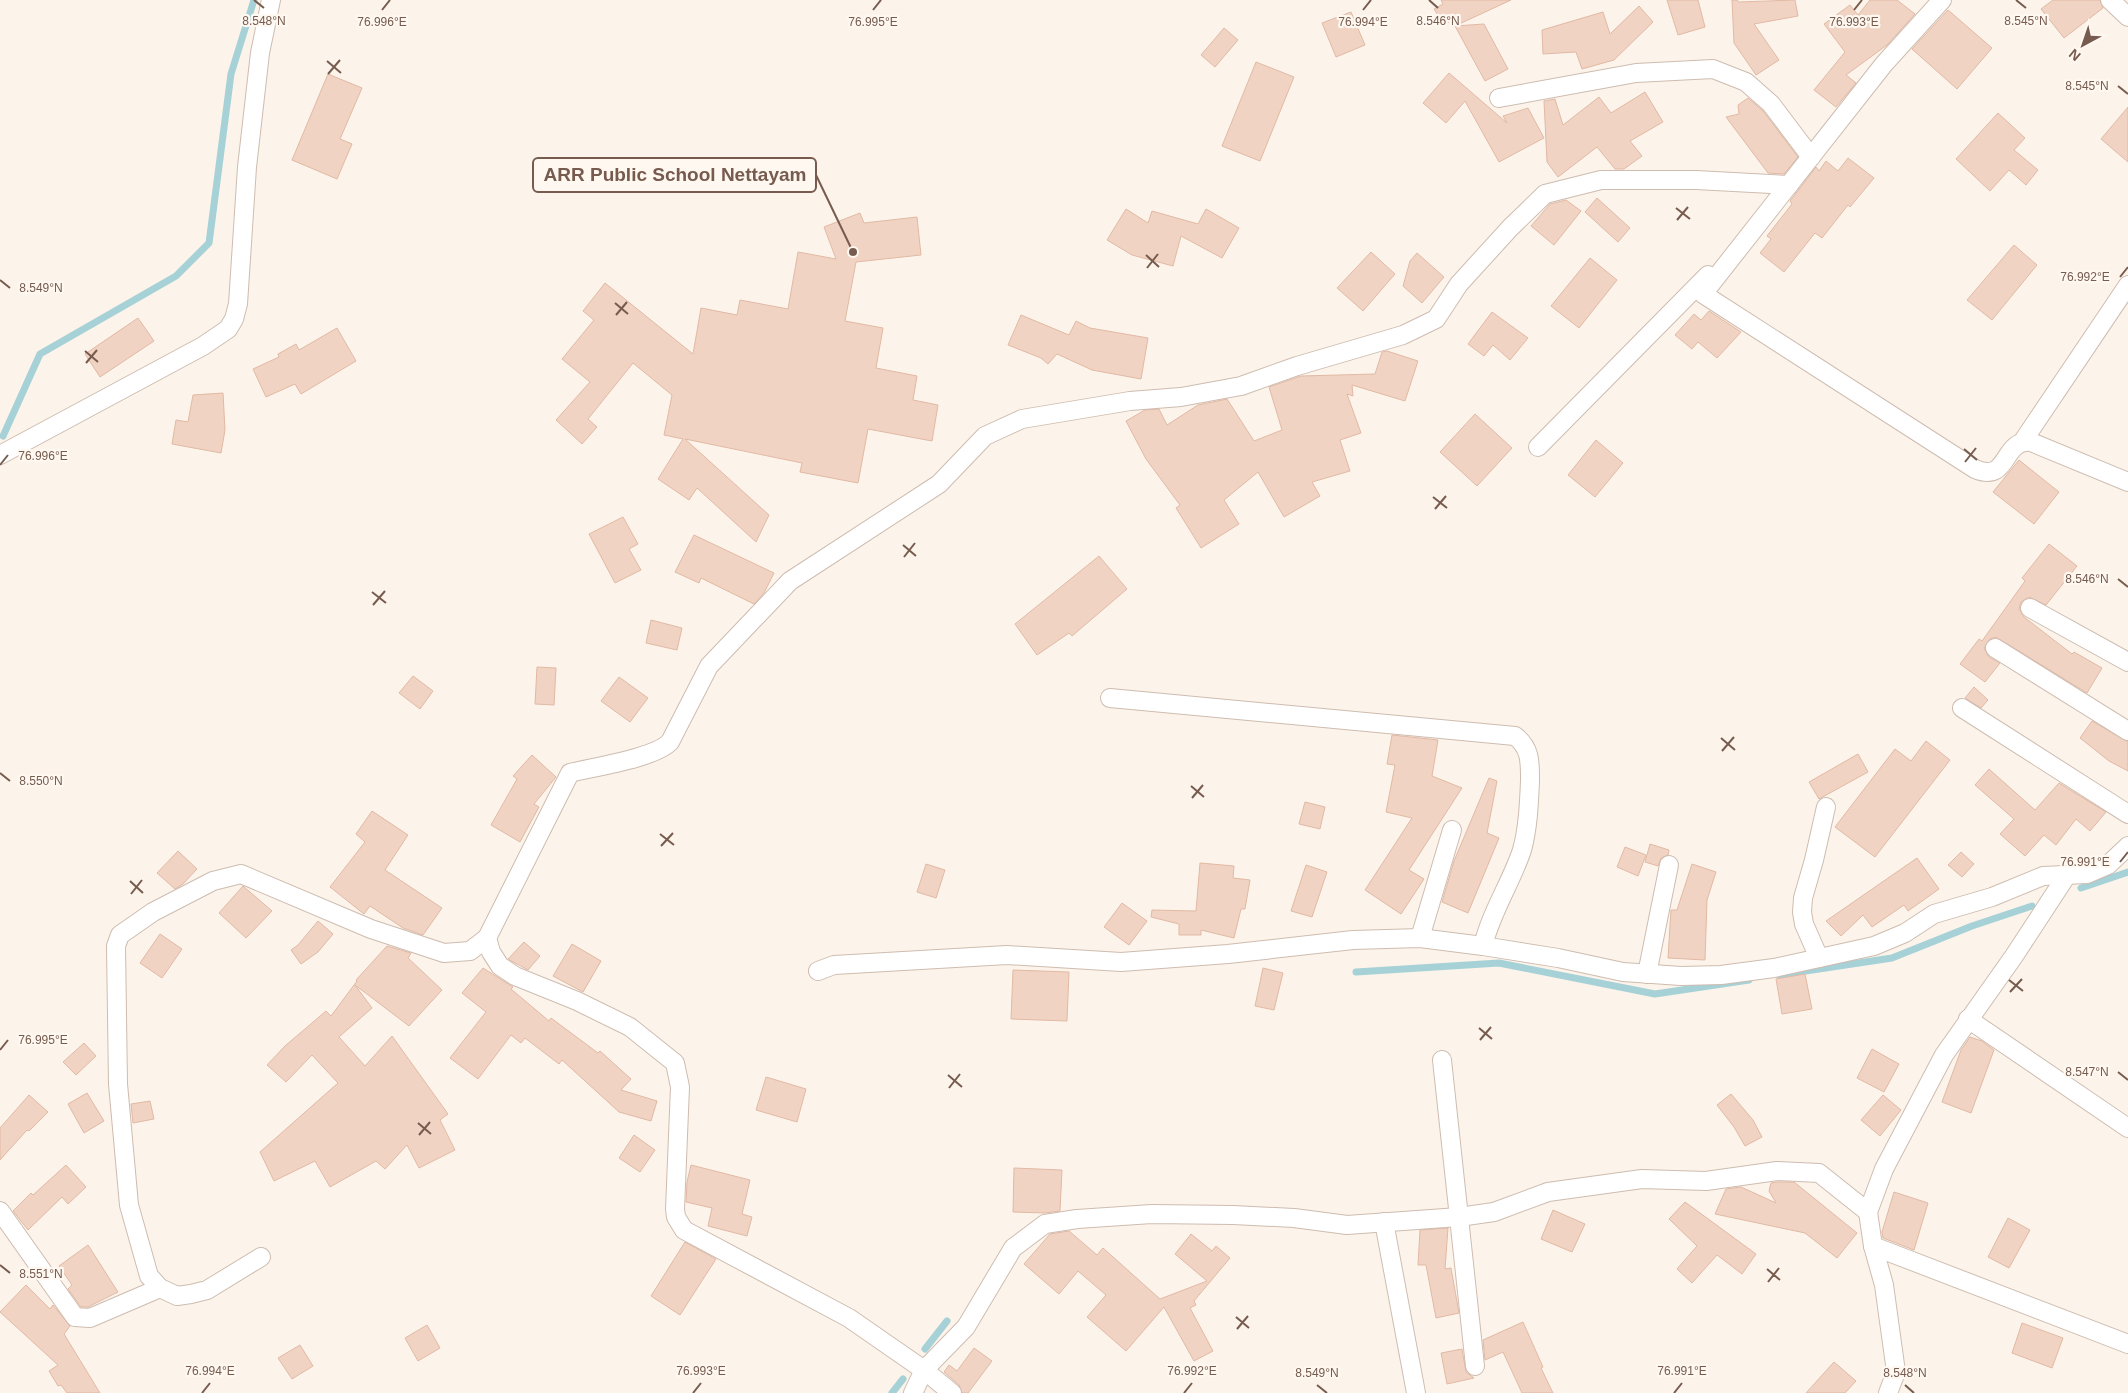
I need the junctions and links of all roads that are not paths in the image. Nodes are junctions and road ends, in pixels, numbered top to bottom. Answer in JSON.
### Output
{"nodes":[{"id":1,"x":271,"y":0,"type":"edge"},
{"id":2,"x":1942,"y":0,"type":"edge"},
{"id":3,"x":2110,"y":0,"type":"edge"},
{"id":4,"x":2128,"y":17,"type":"edge"},
{"id":5,"x":1499,"y":98,"type":"dead end"},
{"id":6,"x":1811,"y":157,"type":"junction"},
{"id":7,"x":1789,"y":185,"type":"junction"},
{"id":8,"x":1764,"y":217,"type":"junction"},
{"id":9,"x":2128,"y":285,"type":"edge"},
{"id":10,"x":2023,"y":441,"type":"junction"},
{"id":11,"x":1538,"y":447,"type":"dead end"},
{"id":12,"x":0,"y":455,"type":"edge"},
{"id":13,"x":2128,"y":482,"type":"edge"},
{"id":14,"x":2030,"y":608,"type":"dead end"},
{"id":15,"x":1996,"y":648,"type":"dead end"},
{"id":16,"x":2128,"y":662,"type":"edge"},
{"id":17,"x":1110,"y":698,"type":"dead end"},
{"id":18,"x":1962,"y":708,"type":"dead end"},
{"id":19,"x":2128,"y":731,"type":"edge"},
{"id":20,"x":1826,"y":808,"type":"dead end"},
{"id":21,"x":2128,"y":814,"type":"edge"},
{"id":22,"x":1452,"y":830,"type":"dead end"},
{"id":23,"x":2128,"y":846,"type":"edge"},
{"id":24,"x":1669,"y":865,"type":"dead end"},
{"id":25,"x":2068,"y":875,"type":"junction"},
{"id":26,"x":487,"y":938,"type":"junction"},
{"id":27,"x":1420,"y":938,"type":"junction"},
{"id":28,"x":1483,"y":946,"type":"junction"},
{"id":29,"x":1819,"y":958,"type":"junction"},
{"id":30,"x":818,"y":971,"type":"dead end"},
{"id":31,"x":1647,"y":974,"type":"junction"},
{"id":32,"x":1968,"y":1019,"type":"junction"},
{"id":33,"x":1442,"y":1060,"type":"dead end"},
{"id":34,"x":2128,"y":1128,"type":"edge"},
{"id":35,"x":0,"y":1211,"type":"edge"},
{"id":36,"x":1868,"y":1212,"type":"junction"},
{"id":37,"x":1459,"y":1218,"type":"junction"},
{"id":38,"x":1384,"y":1222,"type":"junction"},
{"id":39,"x":1873,"y":1246,"type":"junction"},
{"id":40,"x":262,"y":1257,"type":"dead end"},
{"id":41,"x":160,"y":1288,"type":"junction"},
{"id":42,"x":2128,"y":1344,"type":"edge"},
{"id":43,"x":1475,"y":1366,"type":"dead end"},
{"id":44,"x":924,"y":1370,"type":"junction"},
{"id":45,"x":914,"y":1393,"type":"edge"},
{"id":46,"x":952,"y":1393,"type":"edge"},
{"id":47,"x":1416,"y":1393,"type":"edge"},
{"id":48,"x":1888,"y":1393,"type":"edge"}],
"edges":[{"from":1,"to":12,"type":"street"},
{"from":2,"to":6,"type":"street"},
{"from":3,"to":4,"type":"street"},
{"from":5,"to":6,"type":"street"},
{"from":6,"to":7,"type":"street"},
{"from":7,"to":8,"type":"street"},
{"from":7,"to":26,"type":"street"},
{"from":8,"to":10,"type":"street"},
{"from":8,"to":11,"type":"street"},
{"from":9,"to":10,"type":"street"},
{"from":10,"to":13,"type":"street"},
{"from":14,"to":16,"type":"street"},
{"from":15,"to":19,"type":"street"},
{"from":17,"to":28,"type":"street"},
{"from":18,"to":21,"type":"street"},
{"from":20,"to":29,"type":"street"},
{"from":22,"to":27,"type":"street"},
{"from":23,"to":25,"type":"street"},
{"from":24,"to":31,"type":"street"},
{"from":25,"to":29,"type":"street"},
{"from":25,"to":32,"type":"street"},
{"from":26,"to":41,"type":"street"},
{"from":26,"to":44,"type":"street"},
{"from":27,"to":28,"type":"street"},
{"from":27,"to":30,"type":"street"},
{"from":28,"to":31,"type":"street"},
{"from":29,"to":31,"type":"street"},
{"from":32,"to":34,"type":"street"},
{"from":32,"to":36,"type":"street"},
{"from":33,"to":37,"type":"street"},
{"from":35,"to":41,"type":"street"},
{"from":36,"to":37,"type":"street"},
{"from":36,"to":39,"type":"street"},
{"from":37,"to":38,"type":"street"},
{"from":37,"to":43,"type":"street"},
{"from":38,"to":44,"type":"street"},
{"from":38,"to":47,"type":"street"},
{"from":39,"to":42,"type":"street"},
{"from":39,"to":48,"type":"street"},
{"from":40,"to":41,"type":"street"},
{"from":44,"to":45,"type":"street"},
{"from":44,"to":46,"type":"street"}]}
